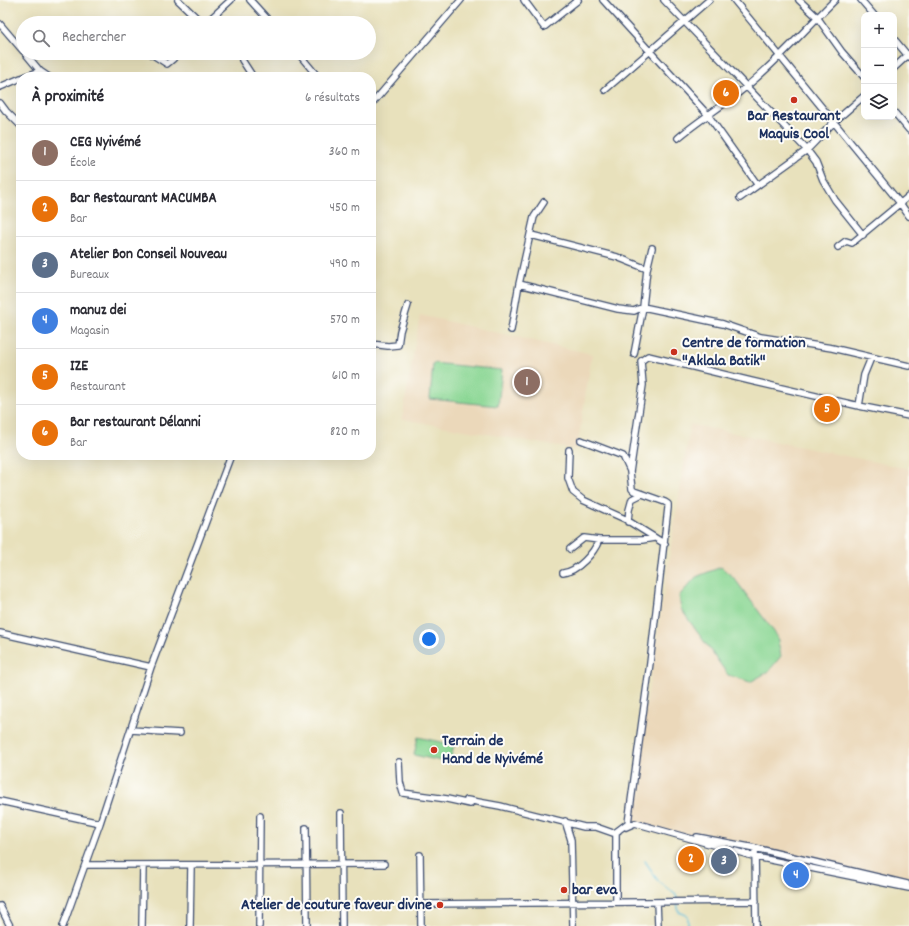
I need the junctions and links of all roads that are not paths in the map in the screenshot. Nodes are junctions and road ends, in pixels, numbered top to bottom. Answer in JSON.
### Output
{"nodes":[{"id":1,"x":178,"y":0,"type":"edge"},
{"id":2,"x":230,"y":0,"type":"edge"},
{"id":3,"x":250,"y":0,"type":"edge"},
{"id":4,"x":461,"y":0,"type":"edge"},
{"id":5,"x":524,"y":0,"type":"edge"},
{"id":6,"x":578,"y":0,"type":"edge"},
{"id":7,"x":603,"y":0,"type":"edge"},
{"id":8,"x":664,"y":0,"type":"edge"},
{"id":9,"x":709,"y":0,"type":"edge"},
{"id":10,"x":734,"y":0,"type":"edge"},
{"id":11,"x":799,"y":0,"type":"edge"},
{"id":12,"x":835,"y":0,"type":"edge"},
{"id":13,"x":861,"y":0,"type":"edge"},
{"id":14,"x":871,"y":12,"type":"edge"},
{"id":15,"x":195,"y":16,"type":"edge"},
{"id":16,"x":213,"y":16,"type":"edge"},
{"id":17,"x":265,"y":16,"type":"edge"},
{"id":18,"x":817,"y":17,"type":"junction"},
{"id":19,"x":685,"y":21,"type":"junction"},
{"id":20,"x":0,"y":24,"type":"edge"},
{"id":21,"x":16,"y":42,"type":"edge"},
{"id":22,"x":897,"y":42,"type":"edge"},
{"id":23,"x":650,"y":52,"type":"junction"},
{"id":24,"x":780,"y":56,"type":"junction"},
{"id":25,"x":909,"y":56,"type":"edge"},
{"id":26,"x":31,"y":60,"type":"edge"},
{"id":27,"x":161,"y":60,"type":"edge"},
{"id":28,"x":173,"y":60,"type":"edge"},
{"id":29,"x":242,"y":60,"type":"dead end"},
{"id":30,"x":304,"y":60,"type":"edge"},
{"id":31,"x":897,"y":66,"type":"edge"},
{"id":32,"x":40,"y":71,"type":"edge"},
{"id":33,"x":250,"y":72,"type":"edge"},
{"id":34,"x":314,"y":72,"type":"edge"},
{"id":35,"x":861,"y":74,"type":"edge"},
{"id":36,"x":16,"y":80,"type":"edge"},
{"id":37,"x":748,"y":86,"type":"junction"},
{"id":38,"x":0,"y":87,"type":"edge"},
{"id":39,"x":605,"y":90,"type":"dead end"},
{"id":40,"x":376,"y":99,"type":"edge"},
{"id":41,"x":861,"y":99,"type":"edge"},
{"id":42,"x":0,"y":103,"type":"edge"},
{"id":43,"x":708,"y":115,"type":"junction"},
{"id":44,"x":897,"y":116,"type":"edge"},
{"id":45,"x":16,"y":121,"type":"edge"},
{"id":46,"x":834,"y":122,"type":"junction"},
{"id":47,"x":909,"y":130,"type":"edge"},
{"id":48,"x":678,"y":138,"type":"dead end"},
{"id":49,"x":806,"y":150,"type":"junction"},
{"id":50,"x":757,"y":184,"type":"junction"},
{"id":51,"x":909,"y":196,"type":"edge"},
{"id":52,"x":740,"y":198,"type":"dead end"},
{"id":53,"x":544,"y":202,"type":"dead end"},
{"id":54,"x":900,"y":203,"type":"junction"},
{"id":55,"x":909,"y":216,"type":"edge"},
{"id":56,"x":531,"y":235,"type":"junction"},
{"id":57,"x":863,"y":235,"type":"junction"},
{"id":58,"x":838,"y":247,"type":"dead end"},
{"id":59,"x":652,"y":248,"type":"dead end"},
{"id":60,"x":647,"y":269,"type":"junction"},
{"id":61,"x":519,"y":284,"type":"junction"},
{"id":62,"x":408,"y":305,"type":"dead end"},
{"id":63,"x":643,"y":307,"type":"junction"},
{"id":64,"x":510,"y":330,"type":"dead end"},
{"id":65,"x":376,"y":345,"type":"edge"},
{"id":66,"x":634,"y":354,"type":"dead end"},
{"id":67,"x":871,"y":358,"type":"junction"},
{"id":68,"x":909,"y":366,"type":"edge"},
{"id":69,"x":859,"y":406,"type":"junction"},
{"id":70,"x":909,"y":416,"type":"edge"},
{"id":71,"x":580,"y":440,"type":"dead end"},
{"id":72,"x":569,"y":450,"type":"dead end"},
{"id":73,"x":229,"y":460,"type":"edge"},
{"id":74,"x":630,"y":472,"type":"junction"},
{"id":75,"x":642,"y":494,"type":"junction"},
{"id":76,"x":628,"y":522,"type":"junction"},
{"id":77,"x":654,"y":538,"type":"junction"},
{"id":78,"x":599,"y":540,"type":"junction"},
{"id":79,"x":665,"y":544,"type":"junction"},
{"id":80,"x":570,"y":549,"type":"dead end"},
{"id":81,"x":563,"y":573,"type":"dead end"},
{"id":82,"x":0,"y":633,"type":"edge"},
{"id":83,"x":151,"y":667,"type":"junction"},
{"id":84,"x":131,"y":730,"type":"junction"},
{"id":85,"x":180,"y":733,"type":"dead end"},
{"id":86,"x":399,"y":762,"type":"dead end"},
{"id":87,"x":467,"y":800,"type":"dead end"},
{"id":88,"x":0,"y":801,"type":"edge"},
{"id":89,"x":342,"y":813,"type":"dead end"},
{"id":90,"x":260,"y":816,"type":"dead end"},
{"id":91,"x":100,"y":823,"type":"junction"},
{"id":92,"x":628,"y":823,"type":"junction"},
{"id":93,"x":306,"y":828,"type":"dead end"},
{"id":94,"x":755,"y":848,"type":"junction"},
{"id":95,"x":420,"y":854,"type":"dead end"},
{"id":96,"x":756,"y":857,"type":"junction"},
{"id":97,"x":306,"y":864,"type":"junction"},
{"id":98,"x":342,"y":864,"type":"junction"},
{"id":99,"x":384,"y":864,"type":"dead end"},
{"id":100,"x":86,"y":865,"type":"junction"},
{"id":101,"x":143,"y":865,"type":"junction"},
{"id":102,"x":191,"y":865,"type":"junction"},
{"id":103,"x":260,"y":865,"type":"junction"},
{"id":104,"x":909,"y":885,"type":"edge"},
{"id":105,"x":909,"y":888,"type":"edge"},
{"id":106,"x":756,"y":901,"type":"junction"},
{"id":107,"x":616,"y":902,"type":"junction"},
{"id":108,"x":657,"y":902,"type":"junction"},
{"id":109,"x":572,"y":903,"type":"junction"},
{"id":110,"x":421,"y":904,"type":"junction"},
{"id":111,"x":0,"y":906,"type":"edge"},
{"id":112,"x":10,"y":926,"type":"edge"},
{"id":113,"x":63,"y":926,"type":"edge"},
{"id":114,"x":142,"y":926,"type":"edge"},
{"id":115,"x":190,"y":926,"type":"edge"},
{"id":116,"x":259,"y":926,"type":"edge"},
{"id":117,"x":307,"y":926,"type":"edge"},
{"id":118,"x":342,"y":926,"type":"edge"},
{"id":119,"x":421,"y":926,"type":"edge"},
{"id":120,"x":573,"y":926,"type":"edge"},
{"id":121,"x":658,"y":926,"type":"edge"},
{"id":122,"x":757,"y":926,"type":"edge"}],
"edges":[{"from":1,"to":15,"type":"street"},
{"from":2,"to":16,"type":"street"},
{"from":3,"to":17,"type":"street"},
{"from":4,"to":40,"type":"street"},
{"from":5,"to":6,"type":"street"},
{"from":7,"to":23,"type":"street"},
{"from":8,"to":19,"type":"street"},
{"from":9,"to":19,"type":"street"},
{"from":10,"to":24,"type":"street"},
{"from":11,"to":18,"type":"street"},
{"from":12,"to":18,"type":"street"},
{"from":13,"to":14,"type":"street"},
{"from":18,"to":24,"type":"street"},
{"from":18,"to":35,"type":"street"},
{"from":19,"to":23,"type":"street"},
{"from":19,"to":37,"type":"street"},
{"from":20,"to":21,"type":"street"},
{"from":22,"to":25,"type":"street"},
{"from":23,"to":39,"type":"street"},
{"from":23,"to":43,"type":"street"},
{"from":24,"to":37,"type":"street"},
{"from":24,"to":46,"type":"street"},
{"from":25,"to":31,"type":"street"},
{"from":26,"to":32,"type":"street"},
{"from":27,"to":28,"type":"street"},
{"from":29,"to":33,"type":"street"},
{"from":30,"to":34,"type":"street"},
{"from":36,"to":38,"type":"street"},
{"from":37,"to":43,"type":"street"},
{"from":37,"to":49,"type":"street"},
{"from":41,"to":46,"type":"street"},
{"from":42,"to":45,"type":"street"},
{"from":43,"to":48,"type":"street"},
{"from":43,"to":50,"type":"street"},
{"from":44,"to":47,"type":"street"},
{"from":46,"to":49,"type":"street"},
{"from":46,"to":54,"type":"street"},
{"from":49,"to":50,"type":"street"},
{"from":49,"to":57,"type":"street"},
{"from":50,"to":52,"type":"street"},
{"from":51,"to":54,"type":"street"},
{"from":53,"to":56,"type":"street"},
{"from":54,"to":55,"type":"street"},
{"from":54,"to":57,"type":"street"},
{"from":56,"to":60,"type":"street"},
{"from":56,"to":61,"type":"street"},
{"from":57,"to":58,"type":"street"},
{"from":59,"to":60,"type":"street"},
{"from":60,"to":63,"type":"street"},
{"from":61,"to":63,"type":"street"},
{"from":61,"to":64,"type":"street"},
{"from":62,"to":65,"type":"street"},
{"from":63,"to":66,"type":"street"},
{"from":63,"to":67,"type":"street"},
{"from":67,"to":68,"type":"street"},
{"from":67,"to":69,"type":"street"},
{"from":69,"to":70,"type":"street"},
{"from":69,"to":74,"type":"street"},
{"from":71,"to":74,"type":"street"},
{"from":72,"to":76,"type":"street"},
{"from":73,"to":83,"type":"street"},
{"from":74,"to":75,"type":"street"},
{"from":75,"to":76,"type":"street"},
{"from":75,"to":79,"type":"street"},
{"from":76,"to":77,"type":"street"},
{"from":77,"to":78,"type":"street"},
{"from":77,"to":79,"type":"street"},
{"from":78,"to":80,"type":"street"},
{"from":78,"to":81,"type":"street"},
{"from":79,"to":92,"type":"street"},
{"from":82,"to":83,"type":"street"},
{"from":83,"to":84,"type":"street"},
{"from":84,"to":85,"type":"street"},
{"from":84,"to":91,"type":"street"},
{"from":86,"to":109,"type":"street"},
{"from":87,"to":96,"type":"street"},
{"from":88,"to":91,"type":"street"},
{"from":89,"to":98,"type":"street"},
{"from":90,"to":103,"type":"street"},
{"from":91,"to":100,"type":"street"},
{"from":92,"to":94,"type":"street"},
{"from":92,"to":107,"type":"street"},
{"from":93,"to":97,"type":"street"},
{"from":94,"to":104,"type":"street"},
{"from":94,"to":106,"type":"street"},
{"from":95,"to":110,"type":"street"},
{"from":96,"to":105,"type":"street"},
{"from":96,"to":106,"type":"street"},
{"from":97,"to":98,"type":"street"},
{"from":97,"to":103,"type":"street"},
{"from":97,"to":117,"type":"street"},
{"from":98,"to":99,"type":"street"},
{"from":98,"to":118,"type":"street"},
{"from":100,"to":101,"type":"street"},
{"from":100,"to":113,"type":"street"},
{"from":101,"to":102,"type":"street"},
{"from":101,"to":114,"type":"street"},
{"from":102,"to":103,"type":"street"},
{"from":102,"to":115,"type":"street"},
{"from":103,"to":116,"type":"street"},
{"from":106,"to":108,"type":"street"},
{"from":106,"to":122,"type":"street"},
{"from":107,"to":108,"type":"street"},
{"from":107,"to":109,"type":"street"},
{"from":108,"to":121,"type":"street"},
{"from":109,"to":110,"type":"street"},
{"from":109,"to":120,"type":"street"},
{"from":110,"to":119,"type":"street"},
{"from":111,"to":112,"type":"street"}]}
